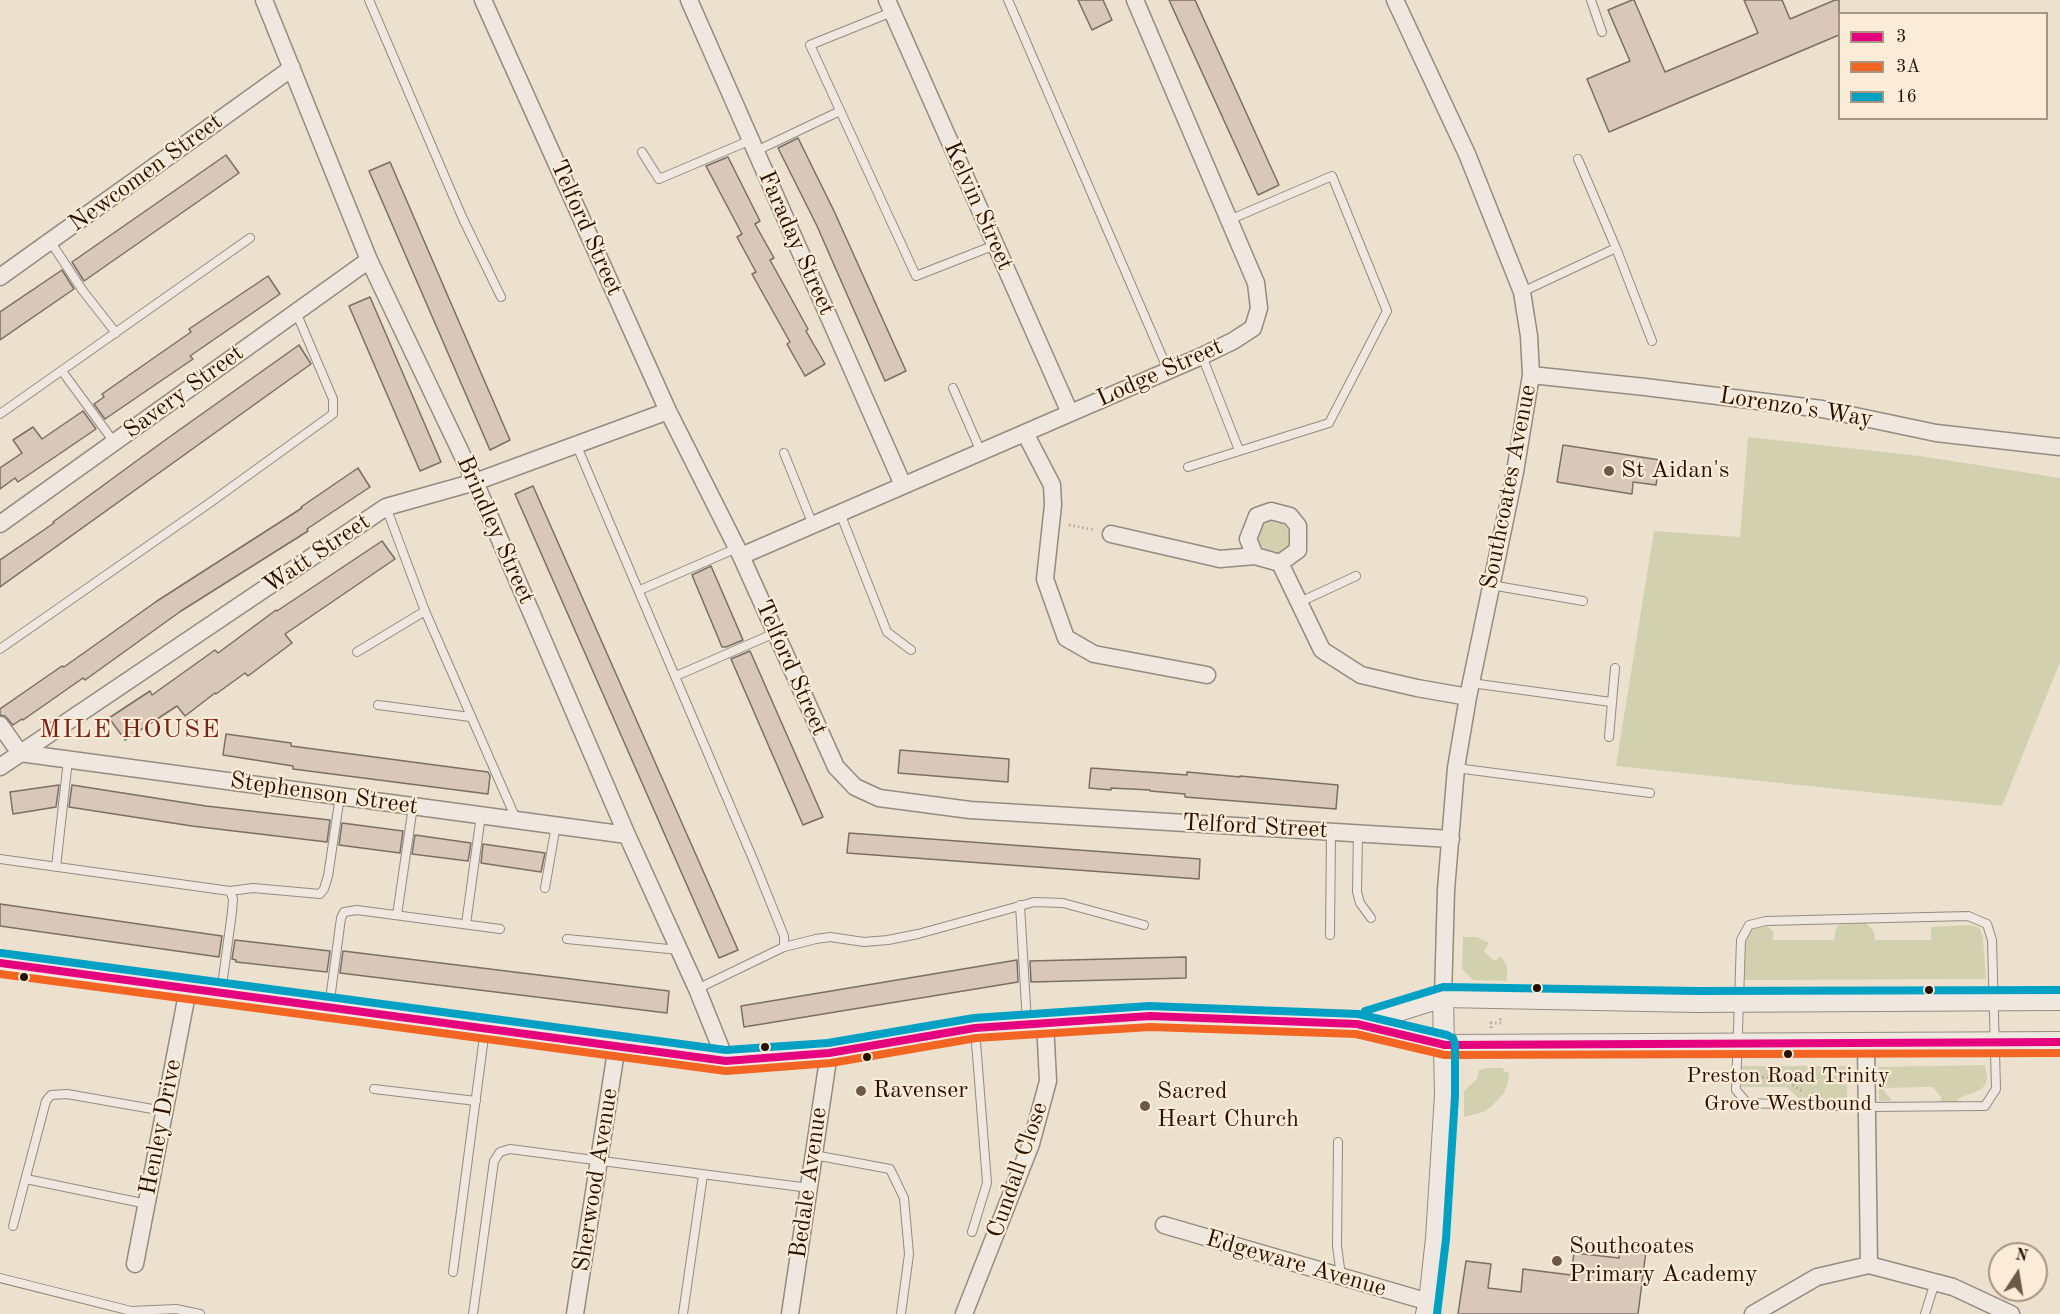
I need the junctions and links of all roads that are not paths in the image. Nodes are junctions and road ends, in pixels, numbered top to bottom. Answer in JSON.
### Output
{"nodes":[{"id":1,"x":264,"y":0,"type":"edge"},
{"id":2,"x":369,"y":0,"type":"edge"},
{"id":3,"x":483,"y":0,"type":"edge"},
{"id":4,"x":690,"y":0,"type":"edge"},
{"id":5,"x":1008,"y":0,"type":"edge"},
{"id":6,"x":1134,"y":0,"type":"edge"},
{"id":7,"x":1395,"y":0,"type":"edge"},
{"id":8,"x":1591,"y":0,"type":"edge"},
{"id":9,"x":889,"y":6,"type":"edge"},
{"id":10,"x":1602,"y":32,"type":"dead end"},
{"id":11,"x":292,"y":68,"type":"junction"},
{"id":12,"x":840,"y":111,"type":"junction"},
{"id":13,"x":754,"y":146,"type":"junction"},
{"id":14,"x":642,"y":152,"type":"dead end"},
{"id":15,"x":1578,"y":159,"type":"dead end"},
{"id":16,"x":1229,"y":220,"type":"junction"},
{"id":17,"x":250,"y":238,"type":"dead end"},
{"id":18,"x":50,"y":241,"type":"junction"},
{"id":19,"x":995,"y":245,"type":"junction"},
{"id":20,"x":1616,"y":248,"type":"junction"},
{"id":21,"x":369,"y":260,"type":"junction"},
{"id":22,"x":0,"y":277,"type":"edge"},
{"id":23,"x":1522,"y":292,"type":"junction"},
{"id":24,"x":501,"y":297,"type":"dead end"},
{"id":25,"x":296,"y":312,"type":"junction"},
{"id":26,"x":116,"y":333,"type":"junction"},
{"id":27,"x":1652,"y":341,"type":"dead end"},
{"id":28,"x":1202,"y":356,"type":"junction"},
{"id":29,"x":1168,"y":370,"type":"junction"},
{"id":30,"x":62,"y":371,"type":"junction"},
{"id":31,"x":1531,"y":375,"type":"junction"},
{"id":32,"x":953,"y":388,"type":"dead end"},
{"id":33,"x":668,"y":411,"type":"junction"},
{"id":34,"x":1070,"y":413,"type":"junction"},
{"id":35,"x":0,"y":414,"type":"edge"},
{"id":36,"x":1025,"y":433,"type":"junction"},
{"id":37,"x":114,"y":442,"type":"junction"},
{"id":38,"x":576,"y":444,"type":"junction"},
{"id":39,"x":2060,"y":447,"type":"edge"},
{"id":40,"x":1239,"y":450,"type":"junction"},
{"id":41,"x":981,"y":452,"type":"junction"},
{"id":42,"x":784,"y":453,"type":"dead end"},
{"id":43,"x":1188,"y":467,"type":"dead end"},
{"id":44,"x":475,"y":482,"type":"junction"},
{"id":45,"x":903,"y":485,"type":"junction"},
{"id":46,"x":386,"y":507,"type":"junction"},
{"id":47,"x":840,"y":513,"type":"junction"},
{"id":48,"x":0,"y":524,"type":"edge"},
{"id":49,"x":813,"y":525,"type":"junction"},
{"id":50,"x":1111,"y":534,"type":"road end"},
{"id":51,"x":739,"y":552,"type":"junction"},
{"id":52,"x":1255,"y":556,"type":"junction"},
{"id":53,"x":1280,"y":563,"type":"junction"},
{"id":54,"x":1356,"y":576,"type":"dead end"},
{"id":55,"x":1491,"y":585,"type":"junction"},
{"id":56,"x":640,"y":590,"type":"junction"},
{"id":57,"x":1583,"y":601,"type":"dead end"},
{"id":58,"x":1300,"y":602,"type":"junction"},
{"id":59,"x":425,"y":611,"type":"junction"},
{"id":60,"x":775,"y":633,"type":"junction"},
{"id":61,"x":0,"y":649,"type":"edge"},
{"id":62,"x":911,"y":650,"type":"dead end"},
{"id":63,"x":357,"y":652,"type":"dead end"},
{"id":64,"x":1615,"y":668,"type":"dead end"},
{"id":65,"x":1207,"y":675,"type":"dead end"},
{"id":66,"x":676,"y":676,"type":"junction"},
{"id":67,"x":1469,"y":690,"type":"junction"},
{"id":68,"x":1611,"y":702,"type":"junction"},
{"id":69,"x":378,"y":705,"type":"dead end"},
{"id":70,"x":470,"y":717,"type":"junction"},
{"id":71,"x":0,"y":725,"type":"edge"},
{"id":72,"x":1609,"y":737,"type":"dead end"},
{"id":73,"x":20,"y":753,"type":"junction"},
{"id":74,"x":68,"y":760,"type":"junction"},
{"id":75,"x":0,"y":767,"type":"edge"},
{"id":76,"x":1456,"y":768,"type":"junction"},
{"id":77,"x":1650,"y":793,"type":"dead end"},
{"id":78,"x":340,"y":796,"type":"junction"},
{"id":79,"x":412,"y":806,"type":"junction"},
{"id":80,"x":481,"y":815,"type":"junction"},
{"id":81,"x":516,"y":820,"type":"junction"},
{"id":82,"x":556,"y":825,"type":"junction"},
{"id":83,"x":1331,"y":831,"type":"junction"},
{"id":84,"x":1358,"y":833,"type":"junction"},
{"id":85,"x":627,"y":835,"type":"junction"},
{"id":86,"x":1451,"y":838,"type":"junction"},
{"id":87,"x":0,"y":859,"type":"edge"},
{"id":88,"x":56,"y":867,"type":"junction"},
{"id":89,"x":545,"y":888,"type":"dead end"},
{"id":90,"x":230,"y":891,"type":"junction"},
{"id":91,"x":1020,"y":905,"type":"junction"},
{"id":92,"x":397,"y":915,"type":"junction"},
{"id":93,"x":1371,"y":918,"type":"dead end"},
{"id":94,"x":466,"y":924,"type":"junction"},
{"id":95,"x":1144,"y":925,"type":"dead end"},
{"id":96,"x":500,"y":929,"type":"dead end"},
{"id":97,"x":1330,"y":935,"type":"dead end"},
{"id":98,"x":567,"y":939,"type":"dead end"},
{"id":99,"x":784,"y":947,"type":"junction"},
{"id":100,"x":679,"y":950,"type":"junction"},
{"id":101,"x":0,"y":963,"type":"edge"},
{"id":102,"x":188,"y":989,"type":"junction"},
{"id":103,"x":697,"y":989,"type":"junction"},
{"id":104,"x":221,"y":994,"type":"junction"},
{"id":105,"x":1443,"y":997,"type":"junction"},
{"id":106,"x":1993,"y":1000,"type":"junction"},
{"id":107,"x":2060,"y":1000,"type":"edge"},
{"id":108,"x":1739,"y":1001,"type":"junction"},
{"id":109,"x":329,"y":1008,"type":"junction"},
{"id":110,"x":1036,"y":1022,"type":"junction"},
{"id":111,"x":1357,"y":1024,"type":"junction"},
{"id":112,"x":485,"y":1028,"type":"junction"},
{"id":113,"x":975,"y":1028,"type":"junction"},
{"id":114,"x":1996,"y":1042,"type":"junction"},
{"id":115,"x":2060,"y":1042,"type":"edge"},
{"id":116,"x":1737,"y":1043,"type":"junction"},
{"id":117,"x":1866,"y":1043,"type":"junction"},
{"id":118,"x":1445,"y":1045,"type":"junction"},
{"id":119,"x":617,"y":1046,"type":"junction"},
{"id":120,"x":829,"y":1053,"type":"junction"},
{"id":121,"x":726,"y":1061,"type":"junction"},
{"id":122,"x":374,"y":1089,"type":"dead end"},
{"id":123,"x":476,"y":1101,"type":"junction"},
{"id":124,"x":1867,"y":1107,"type":"junction"},
{"id":125,"x":164,"y":1111,"type":"junction"},
{"id":126,"x":1338,"y":1142,"type":"dead end"},
{"id":127,"x":814,"y":1155,"type":"junction"},
{"id":128,"x":599,"y":1162,"type":"junction"},
{"id":129,"x":703,"y":1175,"type":"junction"},
{"id":130,"x":26,"y":1179,"type":"junction"},
{"id":131,"x":809,"y":1188,"type":"junction"},
{"id":132,"x":147,"y":1204,"type":"junction"},
{"id":133,"x":1164,"y":1225,"type":"dead end"},
{"id":134,"x":13,"y":1226,"type":"dead end"},
{"id":135,"x":972,"y":1232,"type":"dead end"},
{"id":136,"x":135,"y":1264,"type":"dead end"},
{"id":137,"x":1869,"y":1265,"type":"junction"},
{"id":138,"x":453,"y":1272,"type":"dead end"},
{"id":139,"x":1341,"y":1276,"type":"junction"},
{"id":140,"x":0,"y":1278,"type":"edge"},
{"id":141,"x":1935,"y":1282,"type":"junction"},
{"id":142,"x":1427,"y":1308,"type":"edge"},
{"id":143,"x":200,"y":1314,"type":"edge"},
{"id":144,"x":473,"y":1314,"type":"edge"},
{"id":145,"x":575,"y":1314,"type":"edge"},
{"id":146,"x":683,"y":1314,"type":"edge"},
{"id":147,"x":790,"y":1314,"type":"edge"},
{"id":148,"x":901,"y":1314,"type":"edge"},
{"id":149,"x":964,"y":1314,"type":"edge"},
{"id":150,"x":1753,"y":1314,"type":"edge"},
{"id":151,"x":1924,"y":1314,"type":"edge"},
{"id":152,"x":2011,"y":1314,"type":"edge"}],
"edges":[{"from":1,"to":11,"type":"street","name":"Brindley Street"},
{"from":2,"to":24,"type":"lane"},
{"from":3,"to":33,"type":"street","name":"Telford Street"},
{"from":4,"to":13,"type":"street","name":"Faraday Street"},
{"from":5,"to":29,"type":"lane"},
{"from":6,"to":16,"type":"street","name":"Lodge Street"},
{"from":7,"to":23,"type":"street","name":"Southcoates Avenue"},
{"from":8,"to":10,"type":"lane"},
{"from":9,"to":12,"type":"lane"},
{"from":9,"to":19,"type":"street","name":"Kelvin Street"},
{"from":11,"to":18,"type":"street","name":"Newcomen Street"},
{"from":11,"to":21,"type":"street","name":"Brindley Street"},
{"from":12,"to":13,"type":"lane"},
{"from":12,"to":19,"type":"lane"},
{"from":13,"to":14,"type":"lane"},
{"from":13,"to":45,"type":"street","name":"Faraday Street"},
{"from":15,"to":20,"type":"lane"},
{"from":16,"to":28,"type":"street","name":"Lodge Street"},
{"from":16,"to":40,"type":"lane"},
{"from":17,"to":26,"type":"lane"},
{"from":18,"to":22,"type":"street","name":"Newcomen Street"},
{"from":18,"to":26,"type":"lane"},
{"from":19,"to":34,"type":"street","name":"Kelvin Street"},
{"from":20,"to":23,"type":"lane"},
{"from":20,"to":27,"type":"lane"},
{"from":21,"to":25,"type":"street","name":"Savery Street"},
{"from":21,"to":44,"type":"street","name":"Brindley Street"},
{"from":23,"to":31,"type":"street","name":"Southcoates Avenue"},
{"from":25,"to":37,"type":"street","name":"Savery Street"},
{"from":25,"to":61,"type":"lane"},
{"from":26,"to":30,"type":"lane"},
{"from":28,"to":29,"type":"street","name":"Lodge Street"},
{"from":28,"to":40,"type":"lane"},
{"from":29,"to":34,"type":"street","name":"Lodge Street"},
{"from":30,"to":35,"type":"lane"},
{"from":30,"to":37,"type":"lane"},
{"from":31,"to":39,"type":"street","name":"Lorenzo's Way"},
{"from":31,"to":55,"type":"street","name":"Southcoates Avenue"},
{"from":32,"to":41,"type":"lane"},
{"from":33,"to":38,"type":"street","name":"Watt Street"},
{"from":33,"to":51,"type":"street","name":"Telford Street"},
{"from":34,"to":36,"type":"street","name":"Lodge Street"},
{"from":36,"to":41,"type":"street","name":"Lodge Street"},
{"from":36,"to":65,"type":"street"},
{"from":37,"to":48,"type":"street","name":"Savery Street"},
{"from":38,"to":44,"type":"street","name":"Watt Street"},
{"from":38,"to":56,"type":"lane"},
{"from":40,"to":43,"type":"lane"},
{"from":41,"to":45,"type":"street","name":"Lodge Street"},
{"from":42,"to":49,"type":"lane"},
{"from":44,"to":46,"type":"street","name":"Watt Street"},
{"from":44,"to":85,"type":"street","name":"Brindley Street"},
{"from":45,"to":47,"type":"street","name":"Lodge Street"},
{"from":46,"to":59,"type":"lane"},
{"from":46,"to":73,"type":"street","name":"Watt Street"},
{"from":47,"to":49,"type":"street","name":"Lodge Street"},
{"from":47,"to":62,"type":"lane"},
{"from":49,"to":51,"type":"street","name":"Lodge Street"},
{"from":50,"to":52,"type":"street"},
{"from":51,"to":56,"type":"lane"},
{"from":51,"to":60,"type":"street","name":"Telford Street"},
{"from":52,"to":53,"type":"street"},
{"from":52,"to":53,"type":"street"},
{"from":53,"to":58,"type":"street"},
{"from":54,"to":58,"type":"lane"},
{"from":55,"to":57,"type":"lane"},
{"from":55,"to":67,"type":"street","name":"Southcoates Avenue"},
{"from":56,"to":66,"type":"lane"},
{"from":58,"to":67,"type":"street"},
{"from":59,"to":63,"type":"lane"},
{"from":59,"to":70,"type":"lane"},
{"from":60,"to":66,"type":"lane"},
{"from":60,"to":83,"type":"street","name":"Telford Street"},
{"from":64,"to":68,"type":"lane"},
{"from":66,"to":99,"type":"lane"},
{"from":67,"to":68,"type":"lane"},
{"from":67,"to":76,"type":"street","name":"Southcoates Avenue"},
{"from":68,"to":72,"type":"lane"},
{"from":69,"to":70,"type":"lane"},
{"from":70,"to":81,"type":"lane"},
{"from":71,"to":73,"type":"street"},
{"from":73,"to":74,"type":"street","name":"Stephenson Street"},
{"from":73,"to":75,"type":"street","name":"Watt Street"},
{"from":74,"to":78,"type":"street","name":"Stephenson Street"},
{"from":74,"to":88,"type":"lane"},
{"from":76,"to":77,"type":"lane"},
{"from":76,"to":86,"type":"street","name":"Southcoates Avenue"},
{"from":78,"to":79,"type":"street","name":"Stephenson Street"},
{"from":78,"to":90,"type":"lane"},
{"from":79,"to":80,"type":"street","name":"Stephenson Street"},
{"from":79,"to":92,"type":"lane"},
{"from":80,"to":81,"type":"street","name":"Stephenson Street"},
{"from":80,"to":94,"type":"lane"},
{"from":81,"to":82,"type":"street","name":"Stephenson Street"},
{"from":82,"to":85,"type":"street","name":"Stephenson Street"},
{"from":82,"to":89,"type":"lane"},
{"from":83,"to":84,"type":"street","name":"Telford Street"},
{"from":83,"to":97,"type":"lane"},
{"from":84,"to":86,"type":"street","name":"Telford Street"},
{"from":84,"to":93,"type":"lane"},
{"from":85,"to":100,"type":"street","name":"Brindley Street"},
{"from":86,"to":105,"type":"street","name":"Southcoates Avenue"},
{"from":87,"to":88,"type":"lane"},
{"from":88,"to":90,"type":"lane"},
{"from":90,"to":104,"type":"lane"},
{"from":91,"to":95,"type":"lane"},
{"from":91,"to":99,"type":"lane"},
{"from":91,"to":110,"type":"lane"},
{"from":92,"to":94,"type":"lane"},
{"from":92,"to":109,"type":"lane"},
{"from":94,"to":96,"type":"lane"},
{"from":98,"to":100,"type":"lane"},
{"from":99,"to":103,"type":"lane"},
{"from":100,"to":103,"type":"street","name":"Brindley Street"},
{"from":101,"to":102,"type":"street"},
{"from":102,"to":104,"type":"street"},
{"from":102,"to":125,"type":"street","name":"Henley Drive"},
{"from":103,"to":121,"type":"street","name":"Brindley Street"},
{"from":104,"to":109,"type":"street"},
{"from":105,"to":108,"type":"street"},
{"from":105,"to":111,"type":"street"},
{"from":105,"to":118,"type":"street"},
{"from":106,"to":107,"type":"street"},
{"from":106,"to":108,"type":"street"},
{"from":106,"to":108,"type":"lane"},
{"from":106,"to":114,"type":"lane"},
{"from":108,"to":116,"type":"lane"},
{"from":109,"to":112,"type":"street"},
{"from":110,"to":111,"type":"street"},
{"from":110,"to":113,"type":"street"},
{"from":110,"to":149,"type":"street","name":"Cundall Close"},
{"from":111,"to":118,"type":"street"},
{"from":112,"to":119,"type":"street"},
{"from":112,"to":123,"type":"lane"},
{"from":113,"to":120,"type":"street"},
{"from":113,"to":135,"type":"lane"},
{"from":114,"to":115,"type":"street"},
{"from":114,"to":117,"type":"street"},
{"from":114,"to":124,"type":"lane"},
{"from":116,"to":117,"type":"street"},
{"from":116,"to":118,"type":"street"},
{"from":116,"to":124,"type":"lane"},
{"from":117,"to":124,"type":"street"},
{"from":118,"to":142,"type":"street"},
{"from":119,"to":121,"type":"street"},
{"from":119,"to":128,"type":"street","name":"Sherwood Avenue"},
{"from":120,"to":121,"type":"street"},
{"from":120,"to":127,"type":"street","name":"Bedale Avenue"},
{"from":122,"to":123,"type":"lane"},
{"from":123,"to":138,"type":"lane"},
{"from":124,"to":137,"type":"street"},
{"from":125,"to":130,"type":"lane"},
{"from":125,"to":132,"type":"street","name":"Henley Drive"},
{"from":126,"to":139,"type":"lane"},
{"from":127,"to":131,"type":"street","name":"Bedale Avenue"},
{"from":127,"to":148,"type":"lane"},
{"from":128,"to":129,"type":"lane"},
{"from":128,"to":144,"type":"lane"},
{"from":128,"to":145,"type":"street","name":"Sherwood Avenue"},
{"from":129,"to":131,"type":"lane"},
{"from":129,"to":146,"type":"lane"},
{"from":130,"to":132,"type":"lane"},
{"from":130,"to":134,"type":"lane"},
{"from":131,"to":147,"type":"street","name":"Bedale Avenue"},
{"from":132,"to":136,"type":"street","name":"Henley Drive"},
{"from":133,"to":139,"type":"street","name":"Edgeware Avenue"},
{"from":137,"to":141,"type":"street"},
{"from":137,"to":150,"type":"street"},
{"from":139,"to":142,"type":"street","name":"Edgeware Avenue"},
{"from":140,"to":143,"type":"lane"},
{"from":141,"to":151,"type":"lane"},
{"from":141,"to":152,"type":"street"}]}
